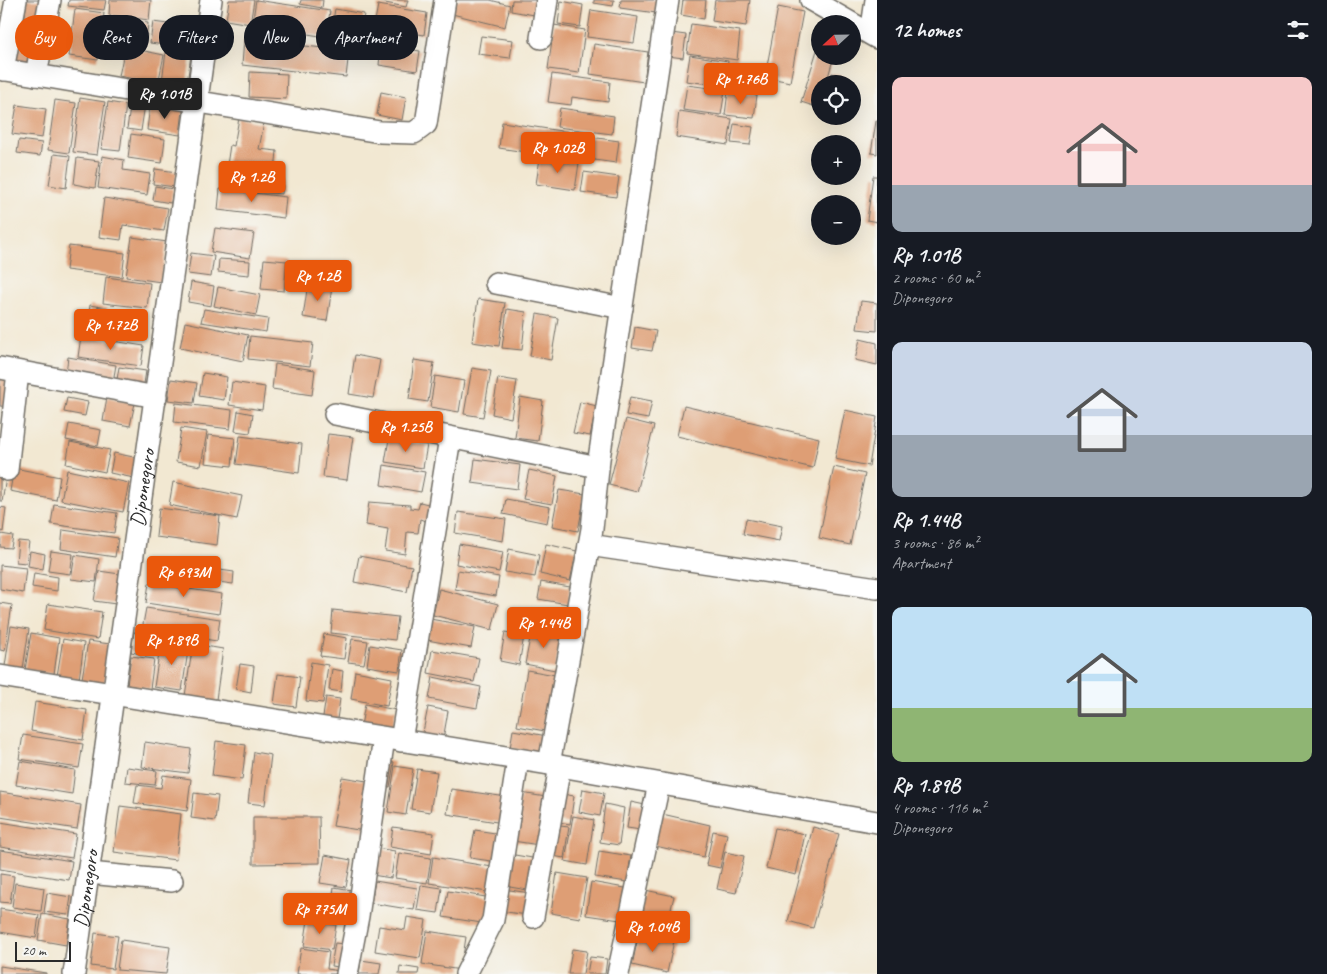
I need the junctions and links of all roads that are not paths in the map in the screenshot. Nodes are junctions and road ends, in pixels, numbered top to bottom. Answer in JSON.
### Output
{"nodes":[{"id":1,"x":16,"y":0,"type":"edge"},
{"id":2,"x":50,"y":0,"type":"edge"},
{"id":3,"x":211,"y":0,"type":"edge"},
{"id":4,"x":445,"y":0,"type":"edge"},
{"id":5,"x":547,"y":0,"type":"edge"},
{"id":6,"x":668,"y":0,"type":"edge"},
{"id":7,"x":811,"y":0,"type":"edge"},
{"id":8,"x":876,"y":0,"type":"edge"},
{"id":9,"x":874,"y":36,"type":"edge"},
{"id":10,"x":541,"y":38,"type":"dead end"},
{"id":11,"x":2,"y":69,"type":"edge"},
{"id":12,"x":36,"y":75,"type":"junction"},
{"id":13,"x":197,"y":102,"type":"junction"},
{"id":14,"x":496,"y":283,"type":"dead end"},
{"id":15,"x":622,"y":308,"type":"junction"},
{"id":16,"x":9,"y":370,"type":"edge"},
{"id":17,"x":156,"y":397,"type":"junction"},
{"id":18,"x":335,"y":414,"type":"dead end"},
{"id":19,"x":450,"y":438,"type":"junction"},
{"id":20,"x":598,"y":467,"type":"junction"},
{"id":21,"x":7,"y":470,"type":"dead end"},
{"id":22,"x":589,"y":545,"type":"junction"},
{"id":23,"x":877,"y":588,"type":"edge"},
{"id":24,"x":0,"y":676,"type":"edge"},
{"id":25,"x":114,"y":694,"type":"junction"},
{"id":26,"x":393,"y":739,"type":"junction"},
{"id":27,"x":518,"y":760,"type":"junction"},
{"id":28,"x":554,"y":765,"type":"junction"},
{"id":29,"x":659,"y":784,"type":"junction"},
{"id":30,"x":877,"y":822,"type":"edge"},
{"id":31,"x":89,"y":873,"type":"junction"},
{"id":32,"x":172,"y":881,"type":"dead end"},
{"id":33,"x":533,"y":916,"type":"dead end"},
{"id":34,"x":78,"y":973,"type":"edge"},
{"id":35,"x":347,"y":974,"type":"edge"},
{"id":36,"x":466,"y":974,"type":"edge"},
{"id":37,"x":618,"y":974,"type":"edge"}],
"edges":[{"from":1,"to":11,"type":"street"},
{"from":2,"to":12,"type":"street"},
{"from":3,"to":13,"type":"street","name":"Diponegoro"},
{"from":4,"to":13,"type":"street"},
{"from":5,"to":10,"type":"street"},
{"from":6,"to":15,"type":"street"},
{"from":7,"to":9,"type":"street"},
{"from":8,"to":9,"type":"street"},
{"from":11,"to":12,"type":"street"},
{"from":12,"to":13,"type":"street"},
{"from":13,"to":17,"type":"street","name":"Diponegoro"},
{"from":14,"to":15,"type":"street"},
{"from":15,"to":20,"type":"street"},
{"from":16,"to":17,"type":"street"},
{"from":16,"to":21,"type":"street"},
{"from":17,"to":25,"type":"street","name":"Diponegoro"},
{"from":18,"to":19,"type":"street"},
{"from":19,"to":20,"type":"street"},
{"from":19,"to":26,"type":"street"},
{"from":20,"to":22,"type":"street"},
{"from":22,"to":23,"type":"street"},
{"from":22,"to":28,"type":"street"},
{"from":24,"to":25,"type":"street"},
{"from":25,"to":26,"type":"street"},
{"from":25,"to":31,"type":"street","name":"Diponegoro"},
{"from":26,"to":27,"type":"street"},
{"from":26,"to":35,"type":"street"},
{"from":27,"to":28,"type":"street"},
{"from":27,"to":36,"type":"street"},
{"from":28,"to":29,"type":"street"},
{"from":28,"to":33,"type":"street"},
{"from":29,"to":30,"type":"street"},
{"from":29,"to":37,"type":"street"},
{"from":31,"to":32,"type":"street"},
{"from":31,"to":34,"type":"street","name":"Diponegoro"}]}
